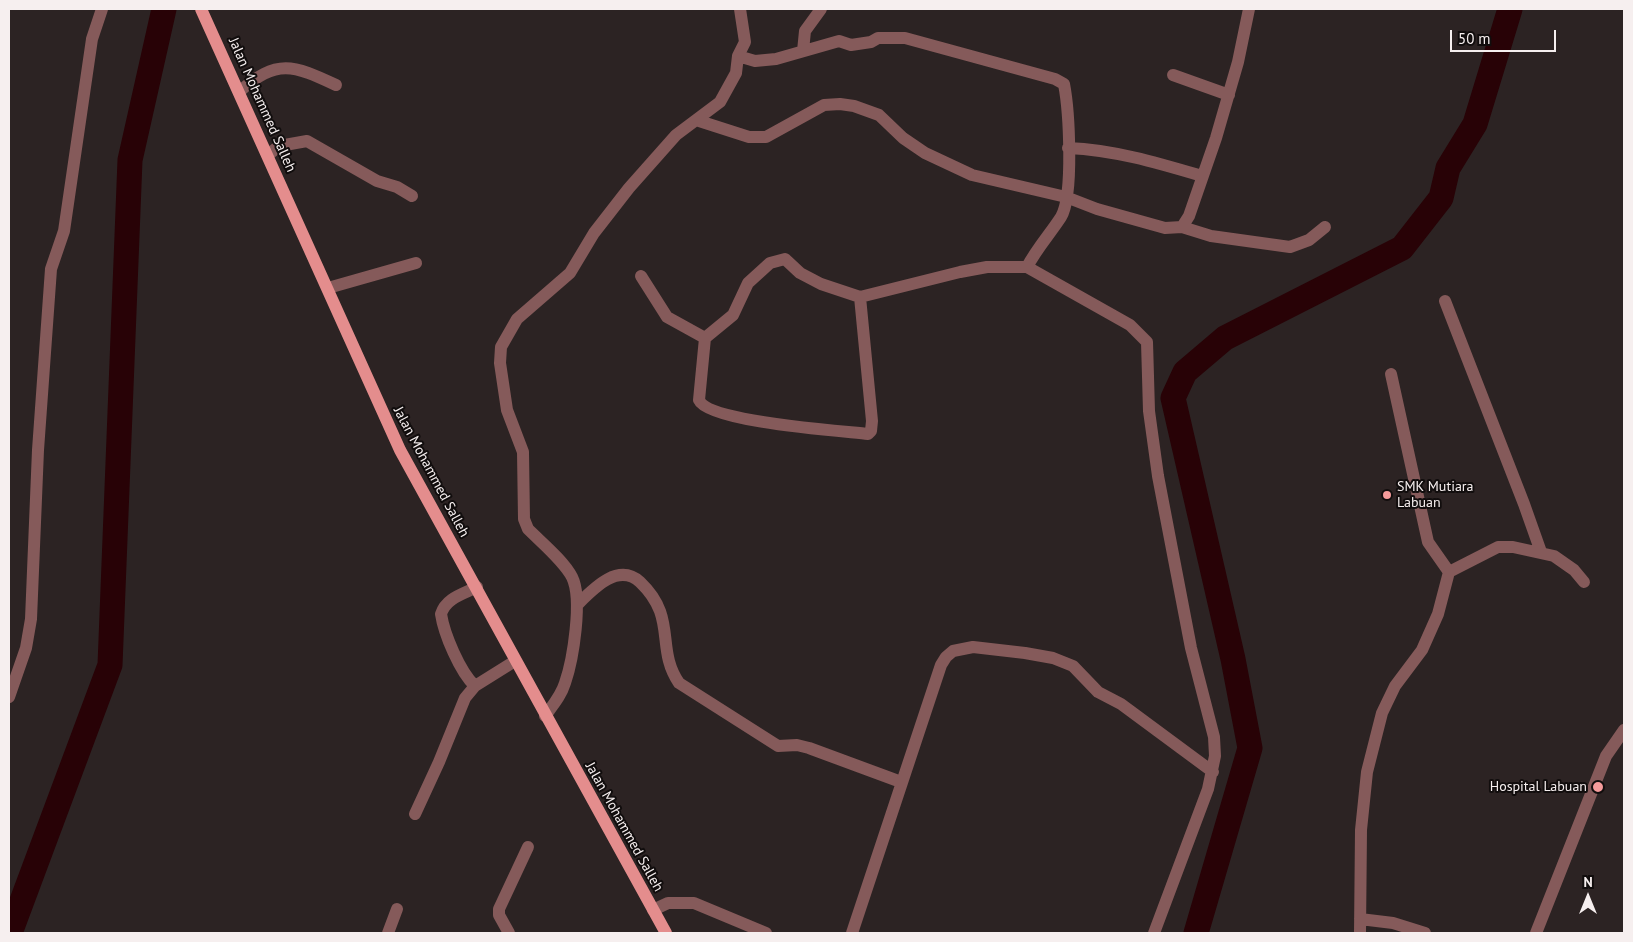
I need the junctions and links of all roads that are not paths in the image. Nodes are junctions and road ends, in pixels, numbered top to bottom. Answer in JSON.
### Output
{"nodes":[{"id":1,"x":102,"y":9,"type":"edge"},
{"id":2,"x":201,"y":9,"type":"edge"},
{"id":3,"x":740,"y":9,"type":"edge"},
{"id":4,"x":820,"y":9,"type":"edge"},
{"id":5,"x":1249,"y":9,"type":"edge"},
{"id":6,"x":803,"y":51,"type":"junction"},
{"id":7,"x":738,"y":56,"type":"junction"},
{"id":8,"x":1172,"y":75,"type":"dead end"},
{"id":9,"x":336,"y":86,"type":"dead end"},
{"id":10,"x":239,"y":92,"type":"junction"},
{"id":11,"x":1229,"y":95,"type":"junction"},
{"id":12,"x":696,"y":120,"type":"junction"},
{"id":13,"x":1068,"y":148,"type":"junction"},
{"id":14,"x":268,"y":155,"type":"junction"},
{"id":15,"x":1202,"y":176,"type":"junction"},
{"id":16,"x":412,"y":196,"type":"dead end"},
{"id":17,"x":1066,"y":197,"type":"junction"},
{"id":18,"x":1182,"y":227,"type":"junction"},
{"id":19,"x":1325,"y":227,"type":"dead end"},
{"id":20,"x":416,"y":263,"type":"dead end"},
{"id":21,"x":1027,"y":267,"type":"junction"},
{"id":22,"x":641,"y":276,"type":"dead end"},
{"id":23,"x":328,"y":288,"type":"junction"},
{"id":24,"x":860,"y":297,"type":"junction"},
{"id":25,"x":1445,"y":301,"type":"dead end"},
{"id":26,"x":705,"y":338,"type":"junction"},
{"id":27,"x":1391,"y":374,"type":"dead end"},
{"id":28,"x":1541,"y":552,"type":"junction"},
{"id":29,"x":1449,"y":572,"type":"junction"},
{"id":30,"x":1584,"y":582,"type":"dead end"},
{"id":31,"x":477,"y":587,"type":"junction"},
{"id":32,"x":577,"y":605,"type":"junction"},
{"id":33,"x":515,"y":661,"type":"junction"},
{"id":34,"x":475,"y":686,"type":"junction"},
{"id":35,"x":9,"y":697,"type":"edge"},
{"id":36,"x":545,"y":716,"type":"junction"},
{"id":37,"x":1624,"y":730,"type":"edge"},
{"id":38,"x":1213,"y":772,"type":"junction"},
{"id":39,"x":902,"y":782,"type":"junction"},
{"id":40,"x":415,"y":814,"type":"dead end"},
{"id":41,"x":528,"y":846,"type":"dead end"},
{"id":42,"x":397,"y":909,"type":"dead end"},
{"id":43,"x":653,"y":910,"type":"junction"},
{"id":44,"x":1360,"y":920,"type":"junction"},
{"id":45,"x":388,"y":933,"type":"edge"},
{"id":46,"x":509,"y":933,"type":"edge"},
{"id":47,"x":666,"y":933,"type":"edge"},
{"id":48,"x":766,"y":933,"type":"edge"},
{"id":49,"x":852,"y":933,"type":"edge"},
{"id":50,"x":1154,"y":933,"type":"edge"},
{"id":51,"x":1360,"y":933,"type":"edge"},
{"id":52,"x":1425,"y":933,"type":"edge"},
{"id":53,"x":1536,"y":933,"type":"edge"}],
"edges":[{"from":1,"to":35,"type":"street"},
{"from":2,"to":10,"type":"main road","name":"Jalan Mohammed Salleh"},
{"from":3,"to":7,"type":"street"},
{"from":4,"to":6,"type":"street"},
{"from":5,"to":11,"type":"street"},
{"from":6,"to":7,"type":"street"},
{"from":6,"to":13,"type":"street"},
{"from":7,"to":12,"type":"street"},
{"from":8,"to":11,"type":"street"},
{"from":9,"to":10,"type":"street"},
{"from":10,"to":14,"type":"main road","name":"Jalan Mohammed Salleh"},
{"from":11,"to":15,"type":"street"},
{"from":12,"to":17,"type":"street"},
{"from":12,"to":32,"type":"street"},
{"from":13,"to":15,"type":"street"},
{"from":13,"to":17,"type":"street"},
{"from":14,"to":16,"type":"street"},
{"from":14,"to":23,"type":"main road","name":"Jalan Mohammed Salleh"},
{"from":15,"to":18,"type":"street"},
{"from":17,"to":18,"type":"street"},
{"from":17,"to":21,"type":"street"},
{"from":18,"to":19,"type":"street"},
{"from":20,"to":23,"type":"street"},
{"from":21,"to":24,"type":"street"},
{"from":21,"to":38,"type":"street"},
{"from":22,"to":26,"type":"street"},
{"from":23,"to":31,"type":"main road","name":"Jalan Mohammed Salleh"},
{"from":24,"to":26,"type":"street"},
{"from":24,"to":26,"type":"street"},
{"from":25,"to":28,"type":"street"},
{"from":27,"to":29,"type":"street"},
{"from":28,"to":29,"type":"street"},
{"from":28,"to":30,"type":"street"},
{"from":29,"to":44,"type":"street"},
{"from":31,"to":33,"type":"main road","name":"Jalan Mohammed Salleh"},
{"from":31,"to":34,"type":"street"},
{"from":32,"to":36,"type":"street"},
{"from":32,"to":39,"type":"street"},
{"from":33,"to":34,"type":"street"},
{"from":33,"to":36,"type":"main road","name":"Jalan Mohammed Salleh"},
{"from":34,"to":40,"type":"street"},
{"from":36,"to":43,"type":"main road","name":"Jalan Mohammed Salleh"},
{"from":37,"to":53,"type":"street"},
{"from":38,"to":39,"type":"street"},
{"from":38,"to":50,"type":"street"},
{"from":39,"to":49,"type":"street"},
{"from":41,"to":46,"type":"street"},
{"from":42,"to":45,"type":"street"},
{"from":43,"to":47,"type":"main road","name":"Jalan Mohammed Salleh"},
{"from":43,"to":48,"type":"street"},
{"from":44,"to":51,"type":"street"},
{"from":44,"to":52,"type":"street"}]}
